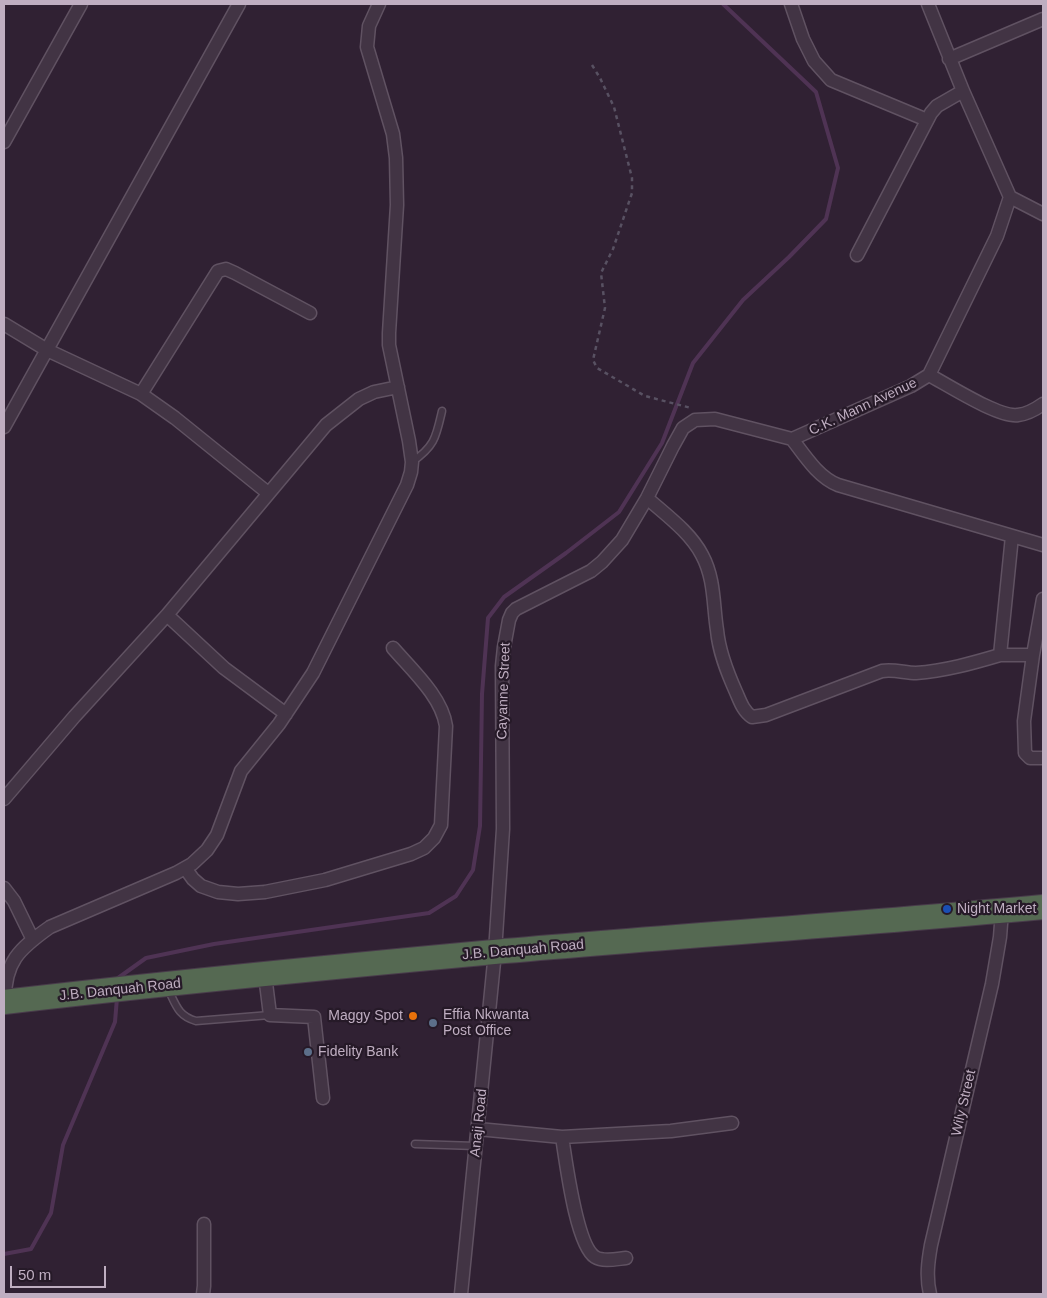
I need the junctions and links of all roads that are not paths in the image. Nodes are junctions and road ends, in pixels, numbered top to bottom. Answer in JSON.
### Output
{"nodes":[{"id":1,"x":81,"y":4,"type":"edge"},
{"id":2,"x":239,"y":4,"type":"edge"},
{"id":3,"x":379,"y":4,"type":"edge"},
{"id":4,"x":791,"y":4,"type":"edge"},
{"id":5,"x":928,"y":4,"type":"edge"},
{"id":6,"x":1043,"y":19,"type":"edge"},
{"id":7,"x":950,"y":59,"type":"junction"},
{"id":8,"x":963,"y":91,"type":"junction"},
{"id":9,"x":927,"y":120,"type":"junction"},
{"id":10,"x":4,"y":142,"type":"edge"},
{"id":11,"x":1010,"y":197,"type":"junction"},
{"id":12,"x":1043,"y":214,"type":"edge"},
{"id":13,"x":857,"y":255,"type":"dead end"},
{"id":14,"x":310,"y":313,"type":"dead end"},
{"id":15,"x":4,"y":324,"type":"edge"},
{"id":16,"x":47,"y":350,"type":"junction"},
{"id":17,"x":929,"y":375,"type":"junction"},
{"id":18,"x":398,"y":387,"type":"junction"},
{"id":19,"x":141,"y":394,"type":"junction"},
{"id":20,"x":1043,"y":404,"type":"edge"},
{"id":21,"x":442,"y":411,"type":"dead end"},
{"id":22,"x":4,"y":427,"type":"edge"},
{"id":23,"x":792,"y":439,"type":"junction"},
{"id":24,"x":412,"y":462,"type":"junction"},
{"id":25,"x":268,"y":493,"type":"junction"},
{"id":26,"x":647,"y":498,"type":"junction"},
{"id":27,"x":1012,"y":536,"type":"junction"},
{"id":28,"x":1043,"y":545,"type":"edge"},
{"id":29,"x":1043,"y":599,"type":"edge"},
{"id":30,"x":167,"y":615,"type":"junction"},
{"id":31,"x":393,"y":648,"type":"dead end"},
{"id":32,"x":1000,"y":655,"type":"junction"},
{"id":33,"x":1033,"y":655,"type":"junction"},
{"id":34,"x":286,"y":714,"type":"junction"},
{"id":35,"x":1043,"y":758,"type":"edge"},
{"id":36,"x":4,"y":800,"type":"edge"},
{"id":37,"x":184,"y":868,"type":"junction"},
{"id":38,"x":4,"y":888,"type":"edge"},
{"id":39,"x":1043,"y":907,"type":"edge"},
{"id":40,"x":1002,"y":911,"type":"junction"},
{"id":41,"x":33,"y":940,"type":"junction"},
{"id":42,"x":495,"y":952,"type":"junction"},
{"id":43,"x":264,"y":975,"type":"junction"},
{"id":44,"x":166,"y":985,"type":"junction"},
{"id":45,"x":4,"y":1002,"type":"edge"},
{"id":46,"x":270,"y":1015,"type":"junction"},
{"id":47,"x":323,"y":1098,"type":"dead end"},
{"id":48,"x":732,"y":1123,"type":"dead end"},
{"id":49,"x":478,"y":1129,"type":"junction"},
{"id":50,"x":562,"y":1137,"type":"junction"},
{"id":51,"x":415,"y":1144,"type":"dead end"},
{"id":52,"x":476,"y":1146,"type":"junction"},
{"id":53,"x":204,"y":1224,"type":"dead end"},
{"id":54,"x":626,"y":1258,"type":"dead end"},
{"id":55,"x":203,"y":1294,"type":"edge"},
{"id":56,"x":461,"y":1294,"type":"edge"},
{"id":57,"x":930,"y":1294,"type":"edge"}],
"edges":[{"from":1,"to":10,"type":"street"},
{"from":2,"to":16,"type":"street"},
{"from":3,"to":18,"type":"street"},
{"from":4,"to":9,"type":"street"},
{"from":5,"to":7,"type":"street"},
{"from":6,"to":7,"type":"street"},
{"from":7,"to":8,"type":"street"},
{"from":8,"to":9,"type":"street"},
{"from":8,"to":11,"type":"street"},
{"from":9,"to":13,"type":"street"},
{"from":11,"to":12,"type":"street"},
{"from":11,"to":17,"type":"street","name":"C.K. Mann Avenue"},
{"from":14,"to":19,"type":"street"},
{"from":15,"to":16,"type":"street"},
{"from":16,"to":19,"type":"street"},
{"from":16,"to":22,"type":"street"},
{"from":17,"to":20,"type":"street"},
{"from":17,"to":23,"type":"street","name":"C.K. Mann Avenue"},
{"from":18,"to":24,"type":"street"},
{"from":18,"to":25,"type":"street"},
{"from":19,"to":25,"type":"street"},
{"from":21,"to":24,"type":"lane"},
{"from":23,"to":26,"type":"street","name":"C.K. Mann Avenue"},
{"from":23,"to":27,"type":"street"},
{"from":24,"to":34,"type":"street"},
{"from":25,"to":30,"type":"street"},
{"from":26,"to":32,"type":"street"},
{"from":26,"to":42,"type":"street","name":"Cayanne Street"},
{"from":27,"to":28,"type":"street"},
{"from":27,"to":32,"type":"street"},
{"from":29,"to":33,"type":"street"},
{"from":30,"to":34,"type":"street"},
{"from":30,"to":36,"type":"street"},
{"from":31,"to":37,"type":"street"},
{"from":32,"to":33,"type":"street"},
{"from":33,"to":35,"type":"street"},
{"from":34,"to":37,"type":"street"},
{"from":37,"to":41,"type":"street"},
{"from":38,"to":41,"type":"street"},
{"from":39,"to":40,"type":"highway","name":"J.B. Danquah Road"},
{"from":40,"to":42,"type":"highway","name":"J.B. Danquah Road"},
{"from":40,"to":57,"type":"street","name":"Wily Street"},
{"from":41,"to":45,"type":"street"},
{"from":42,"to":43,"type":"highway","name":"J.B. Danquah Road"},
{"from":42,"to":49,"type":"street","name":"Anaji Road"},
{"from":43,"to":44,"type":"highway","name":"J.B. Danquah Road"},
{"from":43,"to":46,"type":"street"},
{"from":44,"to":45,"type":"highway","name":"J.B. Danquah Road"},
{"from":44,"to":46,"type":"lane"},
{"from":46,"to":47,"type":"street"},
{"from":48,"to":50,"type":"street"},
{"from":49,"to":50,"type":"street"},
{"from":49,"to":52,"type":"street","name":"Anaji Road"},
{"from":50,"to":54,"type":"street"},
{"from":51,"to":52,"type":"lane"},
{"from":52,"to":56,"type":"street","name":"Anaji Road"},
{"from":53,"to":55,"type":"street"}]}
